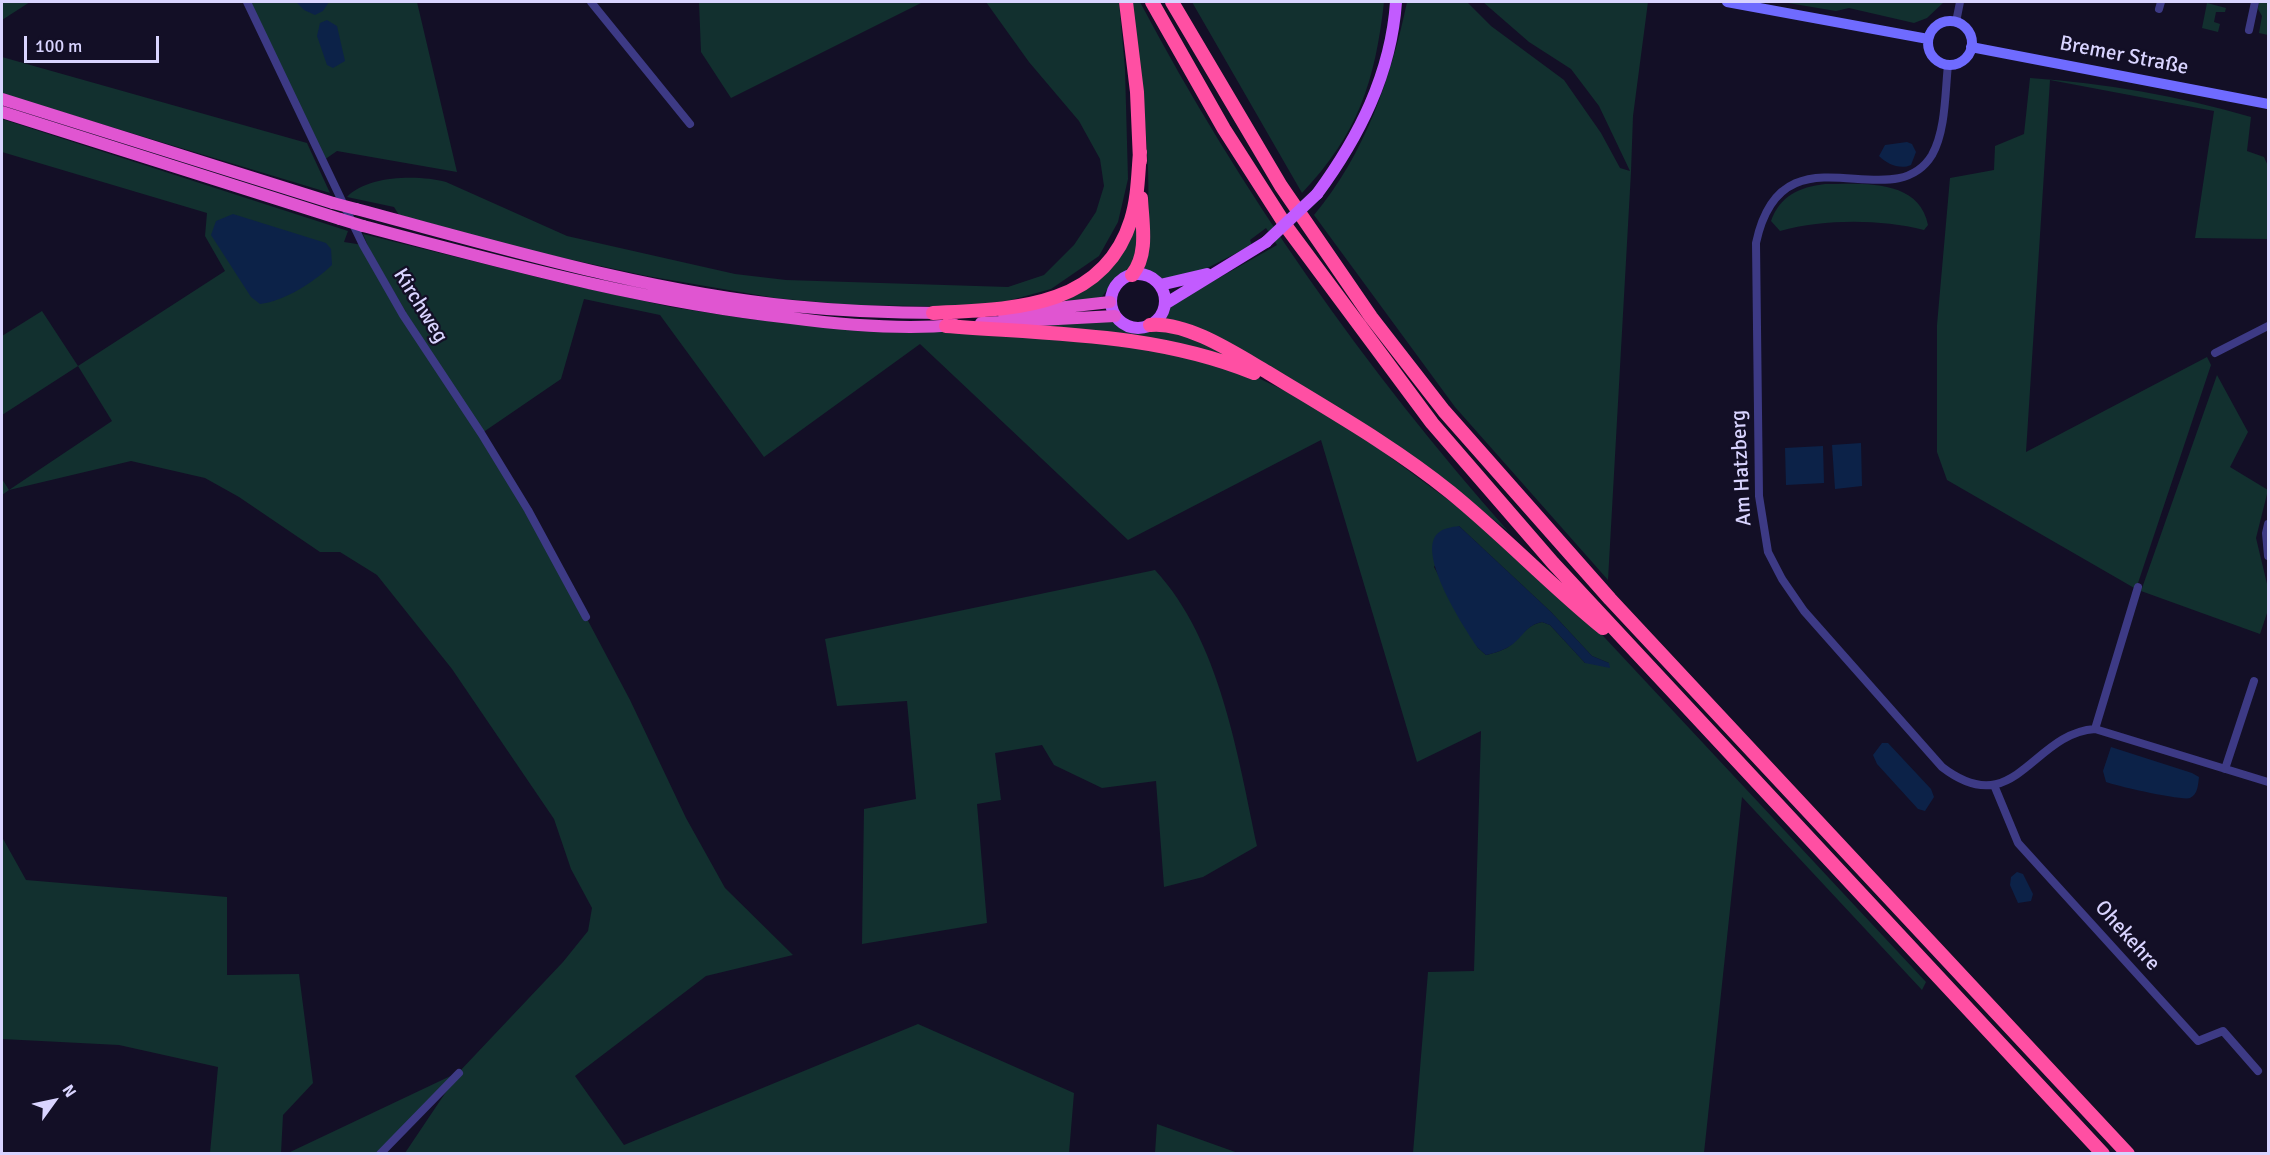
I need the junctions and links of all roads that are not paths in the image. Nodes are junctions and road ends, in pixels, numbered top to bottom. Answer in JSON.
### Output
{"nodes":[{"id":1,"x":247,"y":2,"type":"edge"},
{"id":2,"x":591,"y":2,"type":"edge"},
{"id":3,"x":1126,"y":2,"type":"edge"},
{"id":4,"x":1152,"y":2,"type":"edge"},
{"id":5,"x":1172,"y":2,"type":"edge"},
{"id":6,"x":1396,"y":2,"type":"edge"},
{"id":7,"x":1727,"y":2,"type":"edge"},
{"id":8,"x":1960,"y":2,"type":"edge"},
{"id":9,"x":2255,"y":2,"type":"edge"},
{"id":10,"x":1956,"y":22,"type":"junction"},
{"id":11,"x":2249,"y":30,"type":"dead end"},
{"id":12,"x":1928,"y":39,"type":"junction"},
{"id":13,"x":1971,"y":47,"type":"junction"},
{"id":14,"x":1948,"y":65,"type":"junction"},
{"id":15,"x":2,"y":99,"type":"edge"},
{"id":16,"x":2268,"y":104,"type":"edge"},
{"id":17,"x":2,"y":112,"type":"edge"},
{"id":18,"x":690,"y":124,"type":"dead end"},
{"id":19,"x":1140,"y":152,"type":"junction"},
{"id":20,"x":1220,"y":271,"type":"junction"},
{"id":21,"x":1132,"y":275,"type":"junction"},
{"id":22,"x":1160,"y":285,"type":"junction"},
{"id":23,"x":1110,"y":302,"type":"junction"},
{"id":24,"x":1165,"y":304,"type":"junction"},
{"id":25,"x":933,"y":313,"type":"junction"},
{"id":26,"x":1115,"y":316,"type":"junction"},
{"id":27,"x":1150,"y":325,"type":"junction"},
{"id":28,"x":946,"y":326,"type":"junction"},
{"id":29,"x":2268,"y":326,"type":"edge"},
{"id":30,"x":2215,"y":353,"type":"dead end"},
{"id":31,"x":1312,"y":399,"type":"junction"},
{"id":32,"x":2268,"y":524,"type":"edge"},
{"id":33,"x":2268,"y":556,"type":"edge"},
{"id":34,"x":2138,"y":587,"type":"dead end"},
{"id":35,"x":586,"y":617,"type":"dead end"},
{"id":36,"x":1644,"y":661,"type":"junction"},
{"id":37,"x":2254,"y":681,"type":"dead end"},
{"id":38,"x":2095,"y":729,"type":"junction"},
{"id":39,"x":2225,"y":769,"type":"junction"},
{"id":40,"x":2268,"y":782,"type":"edge"},
{"id":41,"x":1994,"y":785,"type":"junction"},
{"id":42,"x":2258,"y":1071,"type":"dead end"},
{"id":43,"x":459,"y":1072,"type":"dead end"},
{"id":44,"x":380,"y":1154,"type":"edge"},
{"id":45,"x":2103,"y":1154,"type":"edge"},
{"id":46,"x":2128,"y":1154,"type":"edge"}],
"edges":[{"from":1,"to":35,"type":"street","name":"Kirchweg"},
{"from":2,"to":18,"type":"street"},
{"from":3,"to":19,"type":"highway"},
{"from":4,"to":36,"type":"highway"},
{"from":5,"to":46,"type":"highway"},
{"from":6,"to":20,"type":"main road","bridge":true},
{"from":7,"to":12,"type":"main road"},
{"from":8,"to":10,"type":"street"},
{"from":9,"to":11,"type":"street"},
{"from":10,"to":12,"type":"main road"},
{"from":10,"to":13,"type":"main road"},
{"from":12,"to":14,"type":"main road"},
{"from":13,"to":14,"type":"main road"},
{"from":13,"to":16,"type":"main road","name":"Bremer Straße"},
{"from":14,"to":41,"type":"street","name":"Am Hatzberg"},
{"from":15,"to":25,"type":"highway","bridge":true},
{"from":17,"to":28,"type":"highway","bridge":true},
{"from":19,"to":21,"type":"highway"},
{"from":19,"to":25,"type":"highway"},
{"from":20,"to":22,"type":"main road"},
{"from":20,"to":24,"type":"main road"},
{"from":21,"to":22,"type":"main road"},
{"from":21,"to":23,"type":"main road"},
{"from":22,"to":24,"type":"main road"},
{"from":23,"to":25,"type":"highway"},
{"from":23,"to":26,"type":"main road"},
{"from":24,"to":27,"type":"main road"},
{"from":26,"to":27,"type":"main road"},
{"from":26,"to":28,"type":"highway"},
{"from":27,"to":31,"type":"highway"},
{"from":28,"to":31,"type":"highway"},
{"from":29,"to":30,"type":"street"},
{"from":31,"to":36,"type":"highway"},
{"from":32,"to":33,"type":"street"},
{"from":34,"to":38,"type":"street"},
{"from":36,"to":45,"type":"highway"},
{"from":37,"to":39,"type":"street"},
{"from":38,"to":39,"type":"street"},
{"from":38,"to":41,"type":"street"},
{"from":39,"to":40,"type":"street"},
{"from":41,"to":42,"type":"street","name":"Ohekehre"},
{"from":43,"to":44,"type":"street"}]}
